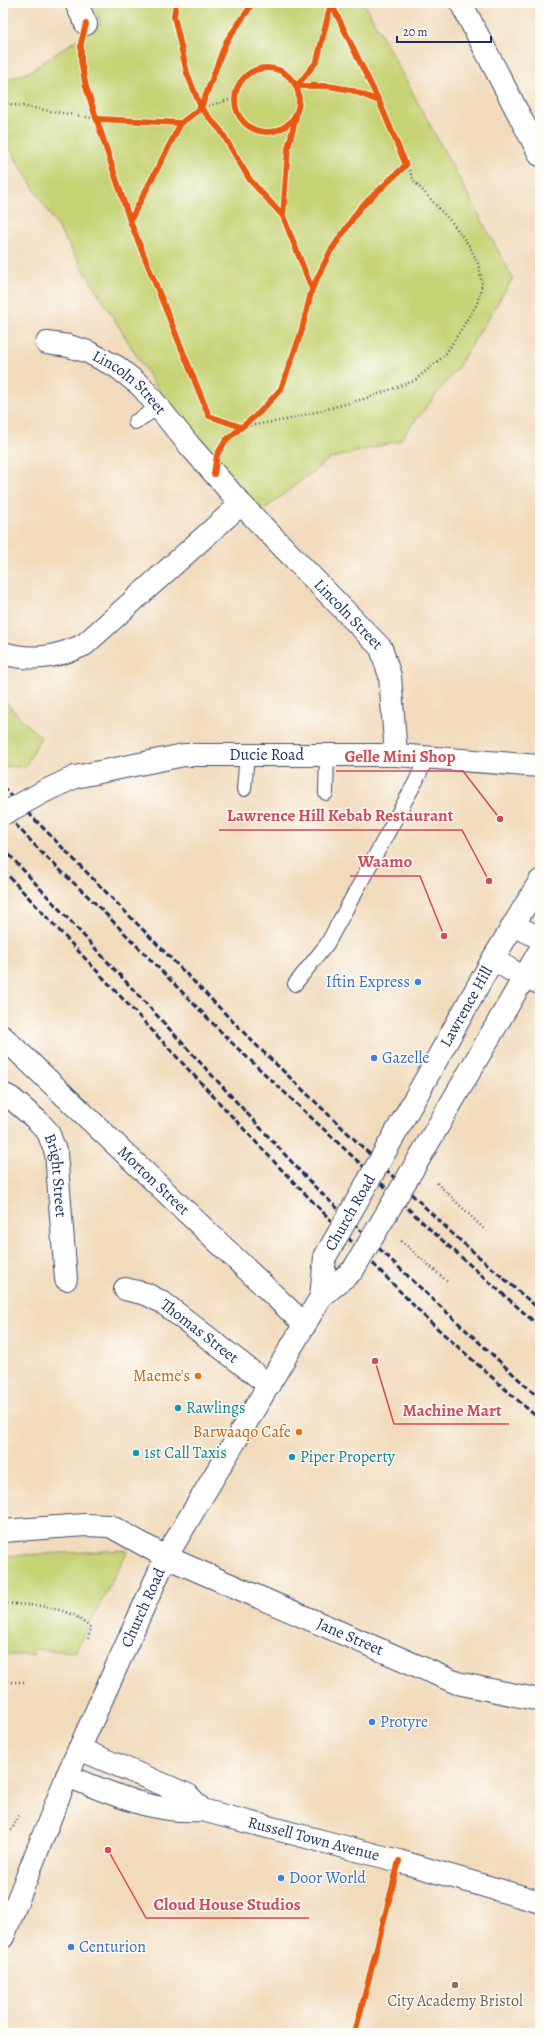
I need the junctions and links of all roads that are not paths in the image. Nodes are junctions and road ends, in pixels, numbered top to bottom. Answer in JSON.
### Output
{"nodes":[{"id":1,"x":76,"y":3,"type":"edge"},
{"id":2,"x":461,"y":3,"type":"edge"},
{"id":3,"x":86,"y":24,"type":"road end"},
{"id":4,"x":540,"y":155,"type":"edge"},
{"id":5,"x":47,"y":343,"type":"dead end"},
{"id":6,"x":159,"y":407,"type":"junction"},
{"id":7,"x":135,"y":422,"type":"dead end"},
{"id":8,"x":240,"y":504,"type":"junction"},
{"id":9,"x":3,"y":653,"type":"edge"},
{"id":10,"x":396,"y":754,"type":"junction"},
{"id":11,"x":247,"y":755,"type":"junction"},
{"id":12,"x":327,"y":755,"type":"junction"},
{"id":13,"x":427,"y":757,"type":"junction"},
{"id":14,"x":540,"y":766,"type":"edge"},
{"id":15,"x":244,"y":789,"type":"dead end"},
{"id":16,"x":326,"y":793,"type":"dead end"},
{"id":17,"x":3,"y":814,"type":"edge"},
{"id":18,"x":540,"y":881,"type":"edge"},
{"id":19,"x":513,"y":925,"type":"junction"},
{"id":20,"x":540,"y":938,"type":"edge"},
{"id":21,"x":540,"y":950,"type":"edge"},
{"id":22,"x":493,"y":959,"type":"junction"},
{"id":23,"x":532,"y":981,"type":"edge"},
{"id":24,"x":295,"y":984,"type":"dead end"},
{"id":25,"x":3,"y":1037,"type":"edge"},
{"id":26,"x":3,"y":1094,"type":"edge"},
{"id":27,"x":395,"y":1134,"type":"joint"},
{"id":28,"x":66,"y":1279,"type":"dead end"},
{"id":29,"x":125,"y":1289,"type":"dead end"},
{"id":30,"x":321,"y":1297,"type":"junction"},
{"id":31,"x":305,"y":1325,"type":"junction"},
{"id":32,"x":269,"y":1385,"type":"junction"},
{"id":33,"x":3,"y":1531,"type":"edge"},
{"id":34,"x":166,"y":1557,"type":"junction"},
{"id":35,"x":540,"y":1700,"type":"edge"},
{"id":36,"x":79,"y":1749,"type":"junction"},
{"id":37,"x":67,"y":1776,"type":"junction"},
{"id":38,"x":202,"y":1810,"type":"junction"},
{"id":39,"x":540,"y":1902,"type":"edge"},
{"id":40,"x":4,"y":1929,"type":"edge"}],
"edges":[{"from":1,"to":3,"type":"street"},
{"from":2,"to":4,"type":"street"},
{"from":5,"to":6,"type":"street","name":"Lincoln Street"},
{"from":6,"to":7,"type":"lane"},
{"from":6,"to":8,"type":"street","name":"Lincoln Street"},
{"from":8,"to":9,"type":"street"},
{"from":8,"to":10,"type":"street","name":"Lincoln Street"},
{"from":10,"to":12,"type":"street","name":"Ducie Road"},
{"from":10,"to":13,"type":"street","name":"Ducie Road"},
{"from":11,"to":12,"type":"street","name":"Ducie Road"},
{"from":11,"to":15,"type":"lane"},
{"from":11,"to":17,"type":"street","name":"Ducie Road","bridge":true},
{"from":12,"to":16,"type":"lane"},
{"from":13,"to":14,"type":"street","name":"Ducie Road"},
{"from":13,"to":24,"type":"lane"},
{"from":18,"to":19,"type":"street","name":"Lawrence Hill"},
{"from":19,"to":20,"type":"street"},
{"from":19,"to":22,"type":"street","name":"Lawrence Hill"},
{"from":21,"to":23,"type":"street"},
{"from":22,"to":23,"type":"street"},
{"from":22,"to":27,"type":"street","name":"Lawrence Hill"},
{"from":23,"to":30,"type":"street","name":"Church Road","bridge":true},
{"from":25,"to":31,"type":"street","name":"Morton Street"},
{"from":26,"to":28,"type":"street","name":"Bright Street"},
{"from":27,"to":30,"type":"street","name":"Church Road","bridge":true},
{"from":29,"to":32,"type":"street","name":"Thomas Street"},
{"from":30,"to":31,"type":"street","name":"Church Road"},
{"from":31,"to":32,"type":"street","name":"Church Road"},
{"from":32,"to":34,"type":"street","name":"Church Road"},
{"from":33,"to":34,"type":"street","name":"Jane Street"},
{"from":34,"to":35,"type":"street","name":"Jane Street"},
{"from":34,"to":36,"type":"street","name":"Church Road"},
{"from":36,"to":37,"type":"street","name":"Church Road"},
{"from":36,"to":38,"type":"street"},
{"from":37,"to":38,"type":"street","name":"Russell Town Avenue"},
{"from":37,"to":40,"type":"street","name":"Church Road"},
{"from":38,"to":39,"type":"street","name":"Russell Town Avenue"}]}
